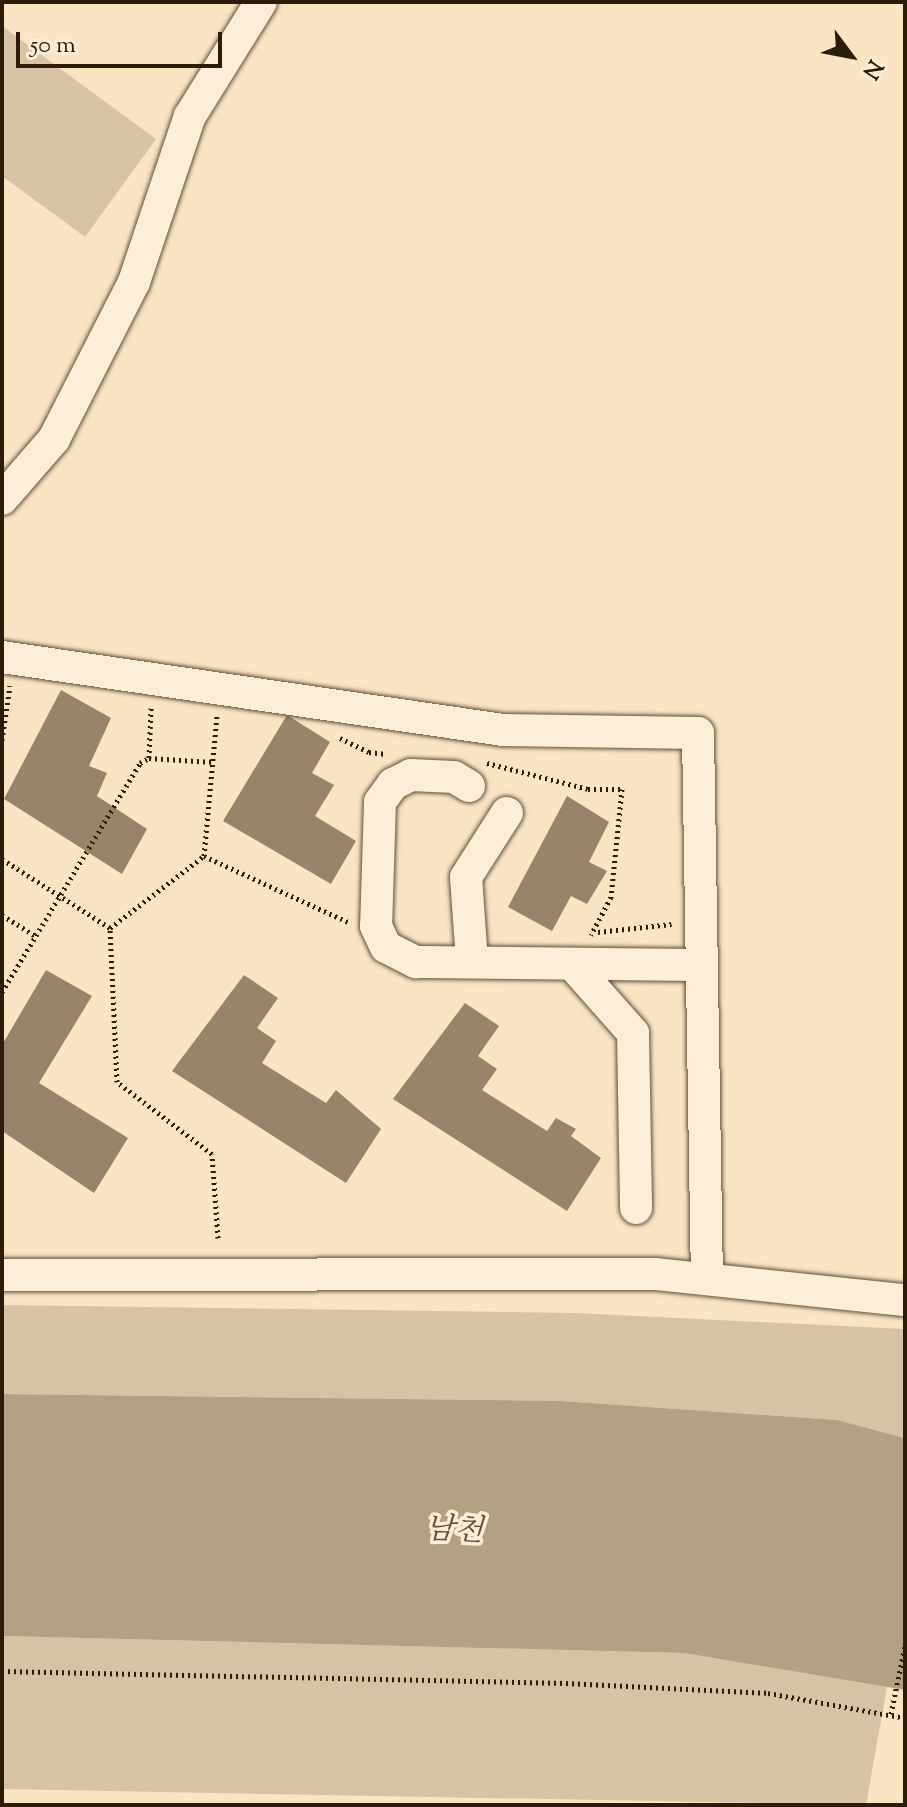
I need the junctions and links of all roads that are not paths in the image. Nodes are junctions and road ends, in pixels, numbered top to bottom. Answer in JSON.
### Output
{"nodes":[{"id":1,"x":261,"y":2,"type":"edge"},
{"id":2,"x":2,"y":499,"type":"edge"},
{"id":3,"x":8,"y":658,"type":"edge"},
{"id":4,"x":469,"y":786,"type":"dead end"},
{"id":5,"x":507,"y":813,"type":"dead end"},
{"id":6,"x":472,"y":962,"type":"junction"},
{"id":7,"x":572,"y":964,"type":"junction"},
{"id":8,"x":701,"y":965,"type":"junction"},
{"id":9,"x":636,"y":1208,"type":"dead end"},
{"id":10,"x":2,"y":1275,"type":"edge"},
{"id":11,"x":707,"y":1279,"type":"junction"},
{"id":12,"x":905,"y":1300,"type":"edge"}],
"edges":[{"from":1,"to":2,"type":"street"},
{"from":3,"to":8,"type":"street"},
{"from":4,"to":6,"type":"street"},
{"from":5,"to":6,"type":"street"},
{"from":6,"to":7,"type":"street"},
{"from":7,"to":8,"type":"street"},
{"from":7,"to":9,"type":"street"},
{"from":8,"to":11,"type":"street"},
{"from":10,"to":11,"type":"street"},
{"from":11,"to":12,"type":"street"}]}
